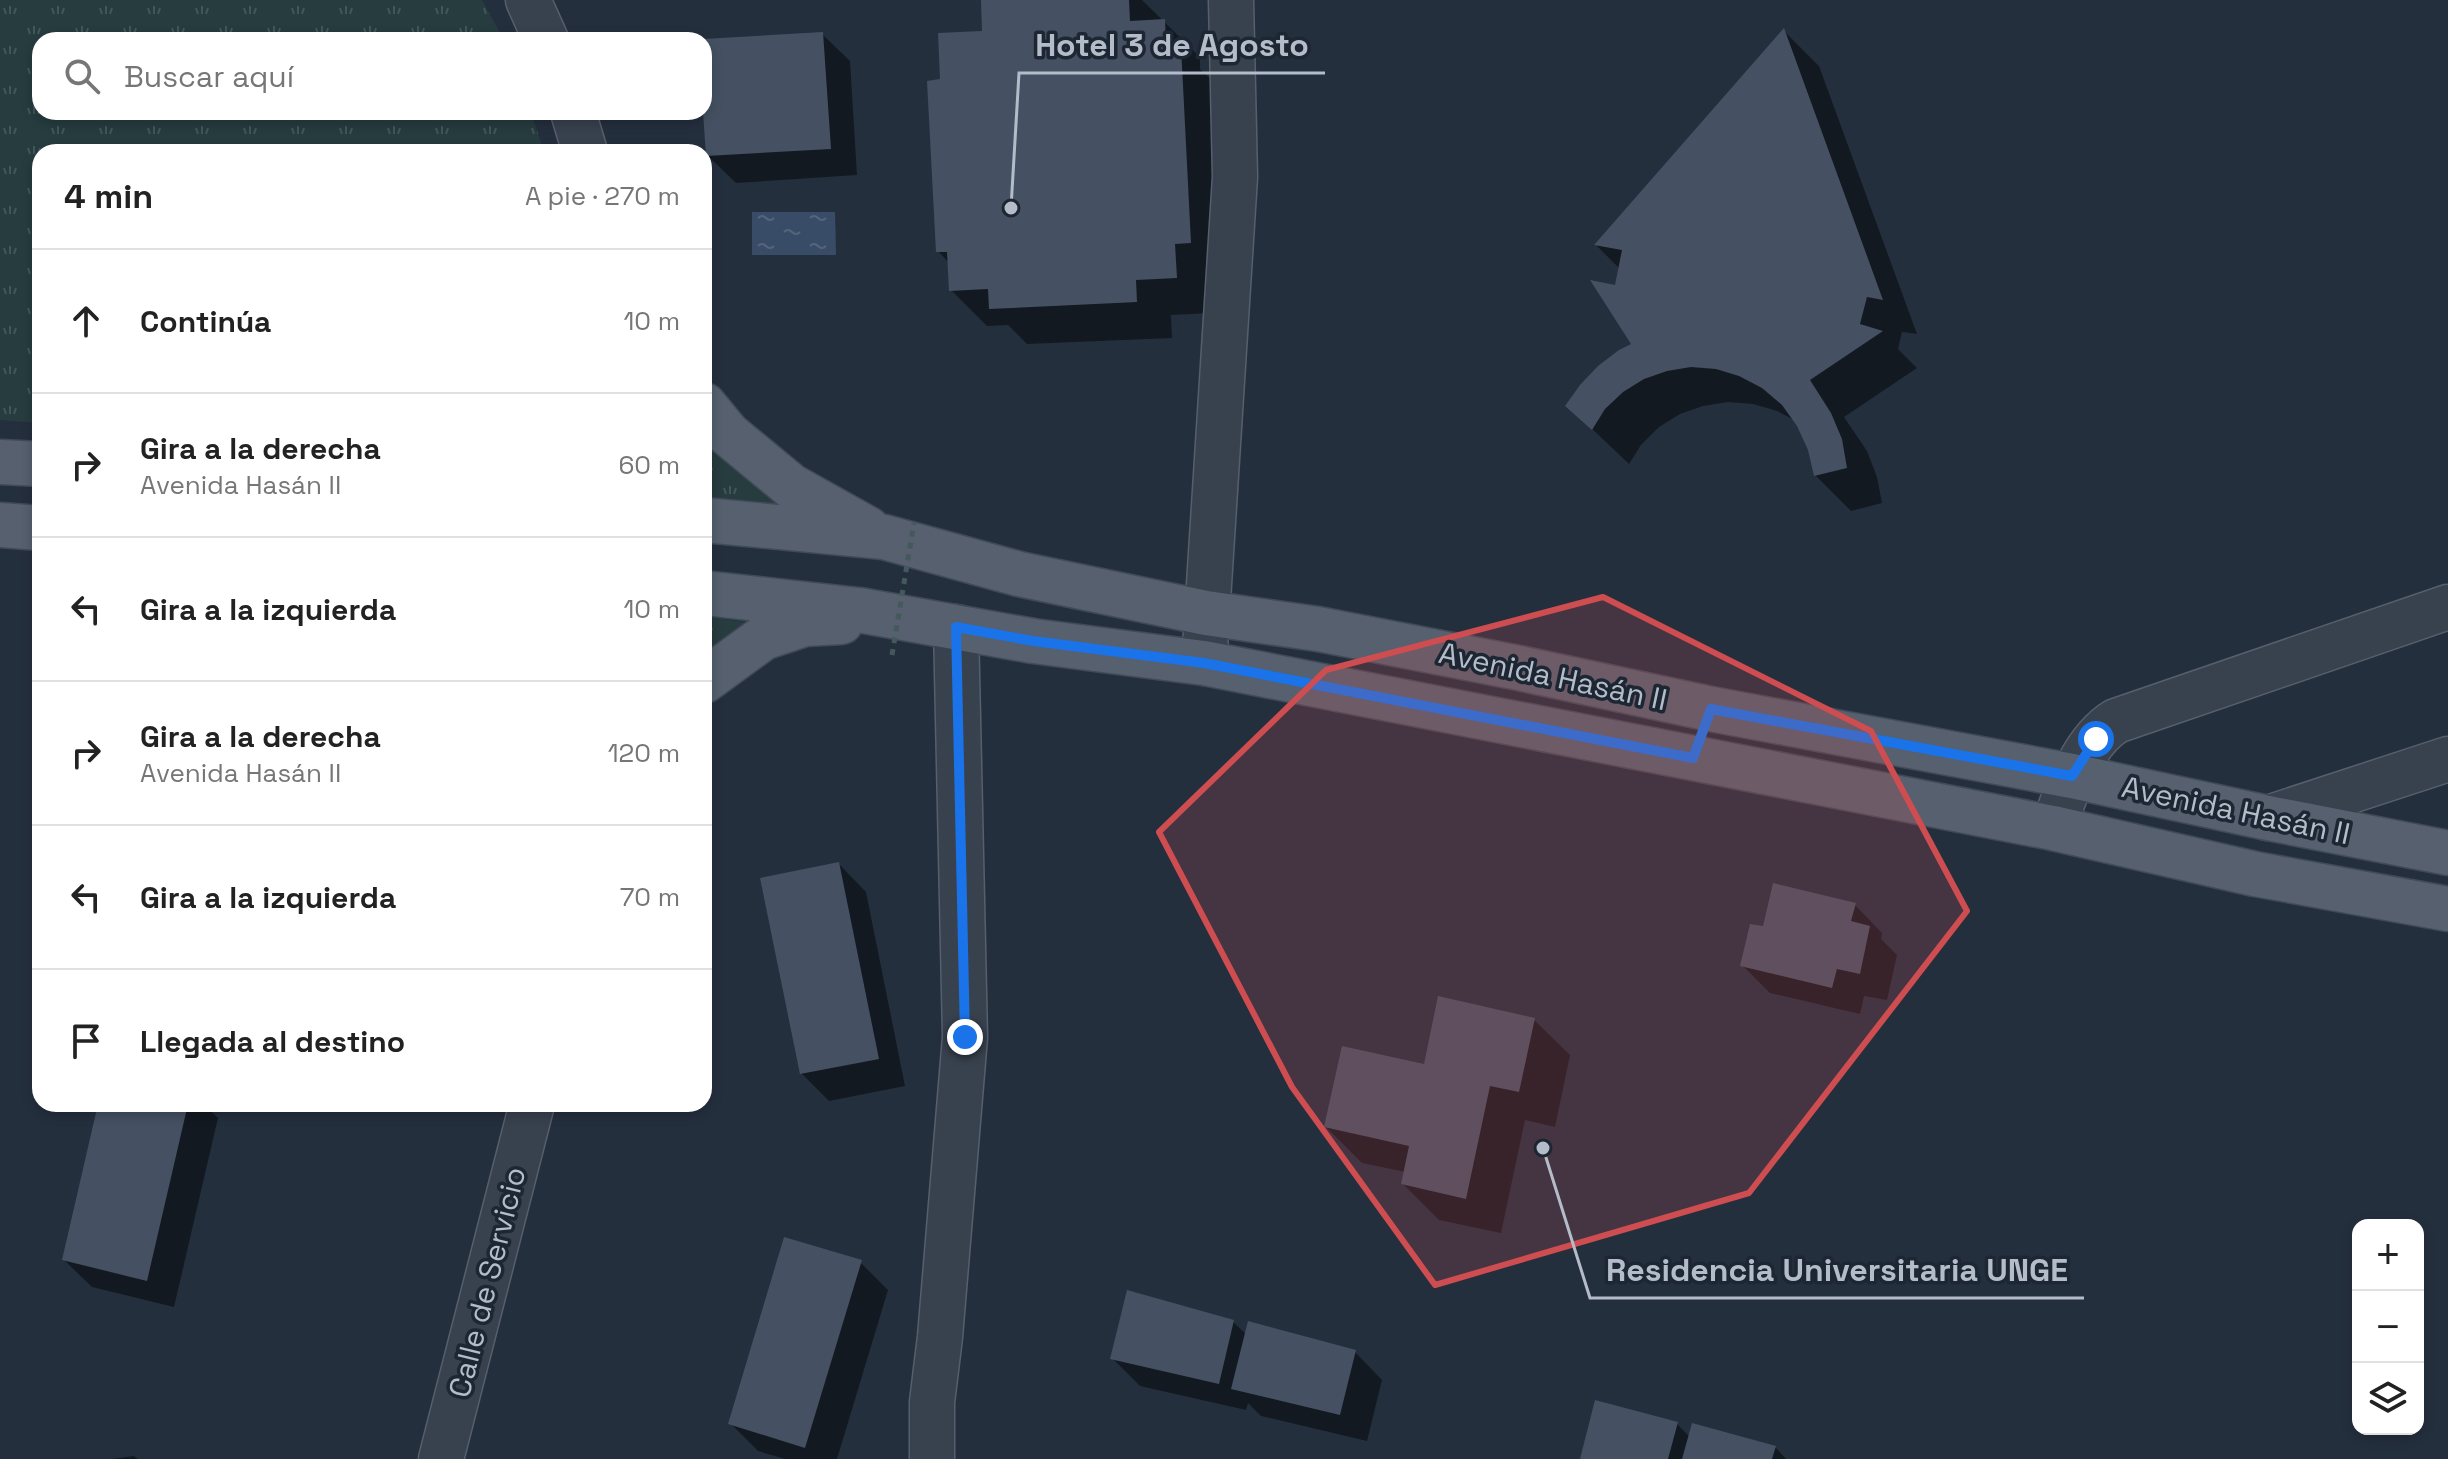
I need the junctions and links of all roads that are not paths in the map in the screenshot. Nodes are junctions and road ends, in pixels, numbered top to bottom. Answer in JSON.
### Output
{"nodes":[{"id":1,"x":528,"y":0,"type":"edge"},
{"id":2,"x":1231,"y":0,"type":"edge"},
{"id":3,"x":542,"y":32,"type":"edge"},
{"id":4,"x":575,"y":120,"type":"edge"},
{"id":5,"x":583,"y":144,"type":"edge"},
{"id":6,"x":712,"y":415,"type":"edge"},
{"id":7,"x":0,"y":462,"type":"edge"},
{"id":8,"x":32,"y":464,"type":"edge"},
{"id":9,"x":712,"y":520,"type":"edge"},
{"id":10,"x":0,"y":525,"type":"edge"},
{"id":11,"x":32,"y":527,"type":"edge"},
{"id":12,"x":899,"y":530,"type":"junction"},
{"id":13,"x":712,"y":594,"type":"edge"},
{"id":14,"x":2448,"y":607,"type":"edge"},
{"id":15,"x":1206,"y":613,"type":"junction"},
{"id":16,"x":956,"y":627,"type":"junction"},
{"id":17,"x":901,"y":637,"type":"junction"},
{"id":18,"x":1204,"y":663,"type":"junction"},
{"id":19,"x":712,"y":675,"type":"edge"},
{"id":20,"x":1711,"y":709,"type":"junction"},
{"id":21,"x":1693,"y":758,"type":"junction"},
{"id":22,"x":2448,"y":759,"type":"edge"},
{"id":23,"x":2072,"y":776,"type":"junction"},
{"id":24,"x":2268,"y":818,"type":"junction"},
{"id":25,"x":2053,"y":828,"type":"junction"},
{"id":26,"x":2448,"y":853,"type":"edge"},
{"id":27,"x":2448,"y":909,"type":"edge"},
{"id":28,"x":530,"y":1112,"type":"edge"},
{"id":29,"x":441,"y":1459,"type":"edge"},
{"id":30,"x":932,"y":1459,"type":"edge"}],
"edges":[{"from":1,"to":3,"type":"street"},
{"from":2,"to":15,"type":"street"},
{"from":4,"to":5,"type":"street"},
{"from":6,"to":12,"type":"main road"},
{"from":7,"to":8,"type":"main road"},
{"from":9,"to":12,"type":"main road","name":"Avenida Hasán II"},
{"from":10,"to":11,"type":"main road"},
{"from":12,"to":15,"type":"main road","name":"Avenida Hasán II"},
{"from":13,"to":17,"type":"main road","name":"Avenida Hasán II"},
{"from":14,"to":23,"type":"street"},
{"from":15,"to":18,"type":"street"},
{"from":15,"to":20,"type":"main road","name":"Avenida Hasán II"},
{"from":16,"to":17,"type":"main road","name":"Avenida Hasán II"},
{"from":16,"to":18,"type":"main road","name":"Avenida Hasán II"},
{"from":16,"to":30,"type":"street"},
{"from":17,"to":19,"type":"main road"},
{"from":18,"to":21,"type":"main road","name":"Avenida Hasán II"},
{"from":20,"to":21,"type":"street"},
{"from":20,"to":23,"type":"main road","name":"Avenida Hasán II"},
{"from":21,"to":25,"type":"main road","name":"Avenida Hasán II"},
{"from":22,"to":24,"type":"street"},
{"from":23,"to":24,"type":"main road","name":"Avenida Hasán II"},
{"from":23,"to":25,"type":"street"},
{"from":24,"to":26,"type":"main road","name":"Avenida Hasán II"},
{"from":25,"to":27,"type":"main road","name":"Avenida Hasán II"},
{"from":28,"to":29,"type":"street","name":"Calle de Servicio"}]}
